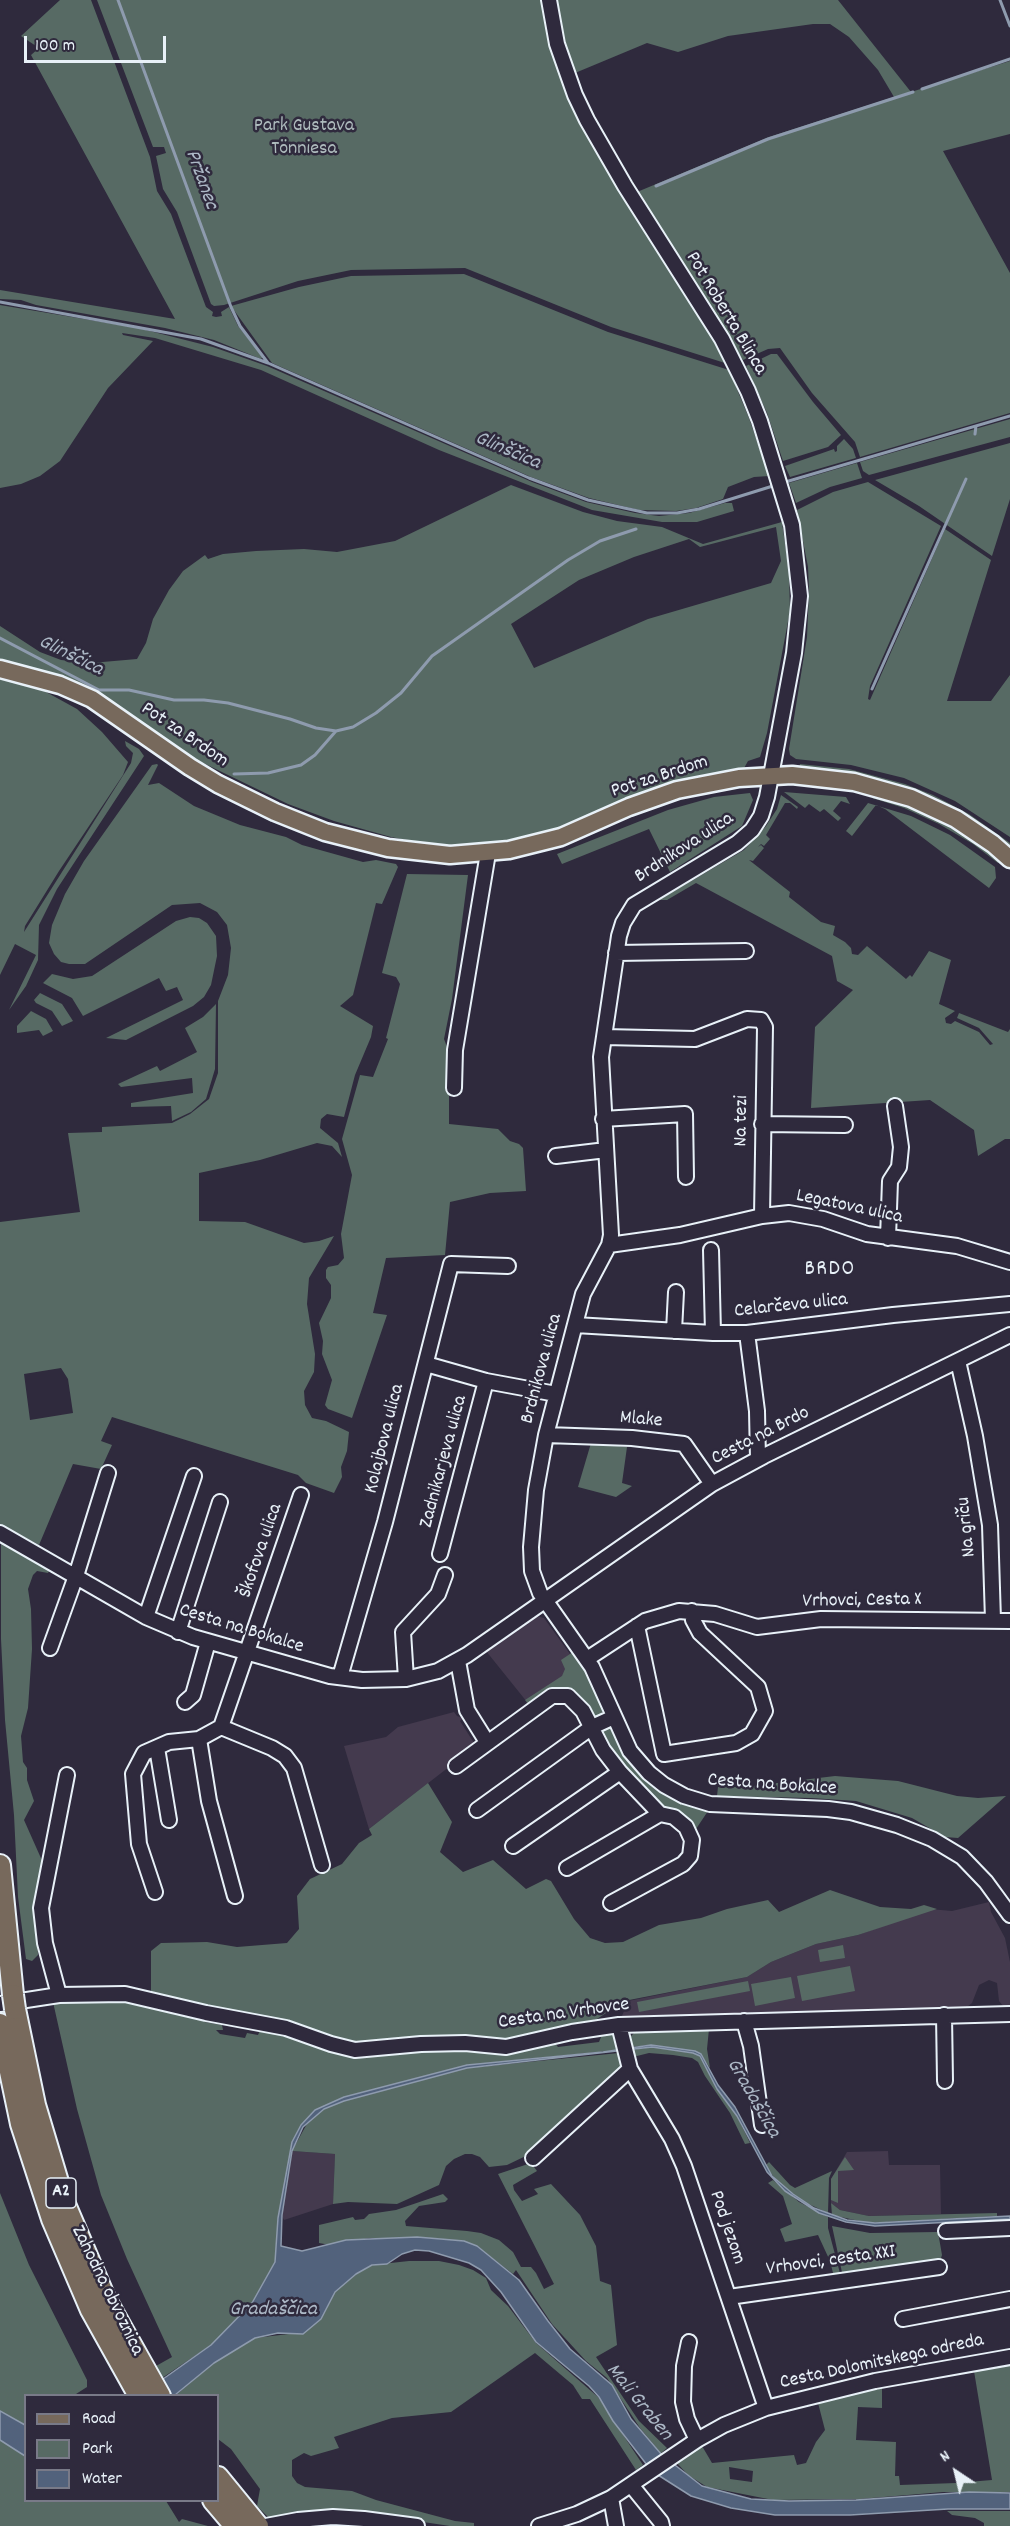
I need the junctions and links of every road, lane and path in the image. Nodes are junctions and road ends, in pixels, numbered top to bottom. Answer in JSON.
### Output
{"nodes":[{"id":1,"x":549,"y":0,"type":"edge"},
{"id":2,"x":0,"y":669,"type":"edge"},
{"id":3,"x":771,"y":775,"type":"junction"},
{"id":4,"x":488,"y":853,"type":"junction"},
{"id":5,"x":1010,"y":859,"type":"edge"},
{"id":6,"x":746,"y":951,"type":"dead end"},
{"id":7,"x":616,"y":953,"type":"junction"},
{"id":8,"x":604,"y":1037,"type":"junction"},
{"id":9,"x":454,"y":1088,"type":"dead end"},
{"id":10,"x":896,"y":1106,"type":"dead end"},
{"id":11,"x":603,"y":1119,"type":"junction"},
{"id":12,"x":762,"y":1124,"type":"junction"},
{"id":13,"x":845,"y":1125,"type":"dead end"},
{"id":14,"x":606,"y":1150,"type":"junction"},
{"id":15,"x":556,"y":1156,"type":"dead end"},
{"id":16,"x":687,"y":1178,"type":"dead end"},
{"id":17,"x":762,"y":1216,"type":"junction"},
{"id":18,"x":888,"y":1238,"type":"junction"},
{"id":19,"x":609,"y":1245,"type":"junction"},
{"id":20,"x":711,"y":1250,"type":"dead end"},
{"id":21,"x":1010,"y":1262,"type":"edge"},
{"id":22,"x":508,"y":1266,"type":"dead end"},
{"id":23,"x":676,"y":1292,"type":"dead end"},
{"id":24,"x":1010,"y":1304,"type":"edge"},
{"id":25,"x":575,"y":1325,"type":"junction"},
{"id":26,"x":674,"y":1331,"type":"junction"},
{"id":27,"x":713,"y":1333,"type":"junction"},
{"id":28,"x":747,"y":1333,"type":"junction"},
{"id":29,"x":1010,"y":1335,"type":"edge"},
{"id":30,"x":958,"y":1361,"type":"junction"},
{"id":31,"x":426,"y":1364,"type":"junction"},
{"id":32,"x":486,"y":1381,"type":"junction"},
{"id":33,"x":556,"y":1394,"type":"junction"},
{"id":34,"x":546,"y":1435,"type":"junction"},
{"id":35,"x":758,"y":1459,"type":"junction"},
{"id":36,"x":108,"y":1473,"type":"dead end"},
{"id":37,"x":194,"y":1476,"type":"dead end"},
{"id":38,"x":711,"y":1484,"type":"junction"},
{"id":39,"x":301,"y":1495,"type":"dead end"},
{"id":40,"x":220,"y":1502,"type":"dead end"},
{"id":41,"x":0,"y":1533,"type":"edge"},
{"id":42,"x":440,"y":1554,"type":"dead end"},
{"id":43,"x":445,"y":1575,"type":"dead end"},
{"id":44,"x":76,"y":1576,"type":"junction"},
{"id":45,"x":546,"y":1601,"type":"junction"},
{"id":46,"x":692,"y":1611,"type":"junction"},
{"id":47,"x":146,"y":1617,"type":"junction"},
{"id":48,"x":993,"y":1620,"type":"junction"},
{"id":49,"x":1010,"y":1621,"type":"edge"},
{"id":50,"x":637,"y":1626,"type":"junction"},
{"id":51,"x":178,"y":1632,"type":"junction"},
{"id":52,"x":208,"y":1642,"type":"junction"},
{"id":53,"x":50,"y":1648,"type":"dead end"},
{"id":54,"x":247,"y":1654,"type":"junction"},
{"id":55,"x":587,"y":1659,"type":"junction"},
{"id":56,"x":458,"y":1661,"type":"junction"},
{"id":57,"x":340,"y":1677,"type":"junction"},
{"id":58,"x":406,"y":1679,"type":"junction"},
{"id":59,"x":185,"y":1702,"type":"dead end"},
{"id":60,"x":614,"y":1717,"type":"junction"},
{"id":61,"x":221,"y":1727,"type":"junction"},
{"id":62,"x":592,"y":1728,"type":"junction"},
{"id":63,"x":200,"y":1739,"type":"junction"},
{"id":64,"x":487,"y":1742,"type":"junction"},
{"id":65,"x":157,"y":1748,"type":"junction"},
{"id":66,"x":456,"y":1766,"type":"dead end"},
{"id":67,"x":620,"y":1772,"type":"junction"},
{"id":68,"x":67,"y":1774,"type":"dead end"},
{"id":69,"x":477,"y":1810,"type":"dead end"},
{"id":70,"x":660,"y":1814,"type":"junction"},
{"id":71,"x":169,"y":1820,"type":"dead end"},
{"id":72,"x":513,"y":1846,"type":"dead end"},
{"id":73,"x":322,"y":1864,"type":"dead end"},
{"id":74,"x":0,"y":1865,"type":"edge"},
{"id":75,"x":567,"y":1868,"type":"dead end"},
{"id":76,"x":155,"y":1892,"type":"dead end"},
{"id":77,"x":235,"y":1896,"type":"dead end"},
{"id":78,"x":611,"y":1903,"type":"dead end"},
{"id":79,"x":1010,"y":1915,"type":"edge"},
{"id":80,"x":59,"y":1995,"type":"junction"},
{"id":81,"x":10,"y":2003,"type":"edge"},
{"id":82,"x":1010,"y":2014,"type":"edge"},
{"id":83,"x":944,"y":2015,"type":"junction"},
{"id":84,"x":744,"y":2021,"type":"junction"},
{"id":85,"x":0,"y":2024,"type":"edge"},
{"id":86,"x":620,"y":2025,"type":"junction"},
{"id":87,"x":626,"y":2056,"type":"junction"},
{"id":88,"x":945,"y":2081,"type":"dead end"},
{"id":89,"x":762,"y":2125,"type":"dead end"},
{"id":90,"x":533,"y":2158,"type":"dead end"},
{"id":91,"x":1010,"y":2228,"type":"edge"},
{"id":92,"x":946,"y":2231,"type":"dead end"},
{"id":93,"x":939,"y":2267,"type":"dead end"},
{"id":94,"x":729,"y":2296,"type":"junction"},
{"id":95,"x":1010,"y":2299,"type":"edge"},
{"id":96,"x":903,"y":2319,"type":"dead end"},
{"id":97,"x":689,"y":2342,"type":"dead end"},
{"id":98,"x":1010,"y":2357,"type":"edge"},
{"id":99,"x":134,"y":2370,"type":"junction"},
{"id":100,"x":139,"y":2394,"type":"edge"},
{"id":101,"x":158,"y":2394,"type":"edge"},
{"id":102,"x":766,"y":2408,"type":"junction"},
{"id":103,"x":697,"y":2440,"type":"junction"},
{"id":104,"x":219,"y":2478,"type":"edge"},
{"id":105,"x":631,"y":2485,"type":"junction"},
{"id":106,"x":611,"y":2498,"type":"junction"},
{"id":107,"x":215,"y":2502,"type":"edge"},
{"id":108,"x":235,"y":2526,"type":"edge"},
{"id":109,"x":258,"y":2526,"type":"edge"},
{"id":110,"x":266,"y":2526,"type":"edge"},
{"id":111,"x":417,"y":2526,"type":"edge"},
{"id":112,"x":539,"y":2526,"type":"edge"},
{"id":113,"x":615,"y":2526,"type":"edge"},
{"id":114,"x":662,"y":2526,"type":"edge"}],
"edges":[{"from":1,"to":3,"type":"street","name":"Pot Roberta Blinca"},
{"from":2,"to":4,"type":"main road","name":"Pot za Brdom"},
{"from":3,"to":4,"type":"main road","name":"Pot za Brdom"},
{"from":3,"to":5,"type":"main road","name":"Pot za Brdom"},
{"from":3,"to":7,"type":"street","name":"Brdnikova ulica"},
{"from":4,"to":9,"type":"street"},
{"from":6,"to":7,"type":"street"},
{"from":7,"to":8,"type":"street","name":"Brdnikova ulica"},
{"from":8,"to":11,"type":"street","name":"Brdnikova ulica"},
{"from":8,"to":12,"type":"street","name":"Na tezi"},
{"from":10,"to":18,"type":"street"},
{"from":11,"to":14,"type":"street","name":"Brdnikova ulica"},
{"from":11,"to":16,"type":"street"},
{"from":12,"to":13,"type":"street"},
{"from":12,"to":17,"type":"street","name":"Na tezi"},
{"from":14,"to":15,"type":"street"},
{"from":14,"to":19,"type":"street","name":"Brdnikova ulica"},
{"from":17,"to":18,"type":"street","name":"Legatova ulica"},
{"from":17,"to":19,"type":"street","name":"Legatova ulica"},
{"from":18,"to":21,"type":"street","name":"Legatova ulica"},
{"from":19,"to":25,"type":"street","name":"Brdnikova ulica"},
{"from":20,"to":27,"type":"street"},
{"from":22,"to":31,"type":"street","name":"Kolajbova ulica"},
{"from":23,"to":26,"type":"street"},
{"from":24,"to":28,"type":"street","name":"Celarčeva ulica"},
{"from":25,"to":26,"type":"street","name":"Celarčeva ulica"},
{"from":25,"to":33,"type":"street","name":"Brdnikova ulica"},
{"from":26,"to":27,"type":"street","name":"Celarčeva ulica"},
{"from":27,"to":28,"type":"street","name":"Celarčeva ulica"},
{"from":28,"to":35,"type":"street"},
{"from":29,"to":30,"type":"street","name":"Cesta na Brdo"},
{"from":30,"to":35,"type":"street","name":"Cesta na Brdo"},
{"from":30,"to":48,"type":"street","name":"Na griču"},
{"from":31,"to":32,"type":"street"},
{"from":31,"to":57,"type":"street","name":"Kolajbova ulica"},
{"from":32,"to":33,"type":"street"},
{"from":32,"to":42,"type":"street","name":"Zadnikarjeva ulica"},
{"from":33,"to":34,"type":"street","name":"Brdnikova ulica"},
{"from":34,"to":38,"type":"street","name":"Mlake"},
{"from":34,"to":45,"type":"street","name":"Brdnikova ulica"},
{"from":35,"to":38,"type":"street","name":"Cesta na Brdo"},
{"from":36,"to":44,"type":"street"},
{"from":37,"to":47,"type":"street"},
{"from":38,"to":45,"type":"street","name":"Cesta na Brdo"},
{"from":39,"to":54,"type":"street","name":"Škofova ulica"},
{"from":40,"to":51,"type":"street"},
{"from":41,"to":44,"type":"street","name":"Cesta na Bokalce"},
{"from":43,"to":58,"type":"street"},
{"from":44,"to":47,"type":"street","name":"Cesta na Bokalce"},
{"from":44,"to":53,"type":"street"},
{"from":45,"to":55,"type":"street","name":"Cesta na Bokalce"},
{"from":45,"to":56,"type":"street","name":"Cesta na Bokalce"},
{"from":46,"to":48,"type":"street","name":"Vrhovci, Cesta X"},
{"from":46,"to":50,"type":"street","name":"Vrhovci, Cesta X"},
{"from":46,"to":50,"type":"street"},
{"from":47,"to":51,"type":"street","name":"Cesta na Bokalce"},
{"from":48,"to":49,"type":"street","name":"Vrhovci, Cesta X"},
{"from":50,"to":55,"type":"street","name":"Vrhovci, Cesta X"},
{"from":51,"to":52,"type":"street","name":"Cesta na Bokalce"},
{"from":52,"to":54,"type":"street","name":"Cesta na Bokalce"},
{"from":52,"to":59,"type":"street"},
{"from":54,"to":57,"type":"street","name":"Cesta na Bokalce"},
{"from":54,"to":61,"type":"street","name":"Škofova ulica"},
{"from":55,"to":60,"type":"street","name":"Cesta na Bokalce"},
{"from":56,"to":58,"type":"street","name":"Cesta na Bokalce"},
{"from":56,"to":64,"type":"street"},
{"from":57,"to":58,"type":"street","name":"Cesta na Bokalce"},
{"from":60,"to":62,"type":"street"},
{"from":60,"to":79,"type":"street","name":"Cesta na Bokalce"},
{"from":61,"to":63,"type":"street"},
{"from":61,"to":73,"type":"street"},
{"from":62,"to":64,"type":"street"},
{"from":62,"to":67,"type":"street"},
{"from":62,"to":69,"type":"street"},
{"from":63,"to":65,"type":"street"},
{"from":63,"to":77,"type":"street"},
{"from":64,"to":66,"type":"street"},
{"from":65,"to":71,"type":"street"},
{"from":65,"to":76,"type":"street"},
{"from":67,"to":70,"type":"street"},
{"from":67,"to":72,"type":"street"},
{"from":68,"to":80,"type":"street"},
{"from":70,"to":75,"type":"street"},
{"from":70,"to":78,"type":"street"},
{"from":74,"to":81,"type":"highway","name":"Zahodna obvoznica","number":"A2"},
{"from":80,"to":81,"type":"street"},
{"from":80,"to":86,"type":"street","name":"Cesta na Vrhovce"},
{"from":81,"to":99,"type":"highway","name":"Zahodna obvoznica","number":"A2"},
{"from":82,"to":83,"type":"street","name":"Cesta na Vrhovce"},
{"from":83,"to":84,"type":"street","name":"Cesta na Vrhovce"},
{"from":83,"to":88,"type":"street"},
{"from":84,"to":86,"type":"street","name":"Cesta na Vrhovce"},
{"from":84,"to":89,"type":"street"},
{"from":85,"to":99,"type":"highway","name":"Zahodna obvoznica","number":"A2"},
{"from":86,"to":87,"type":"street","name":"Pod jezom"},
{"from":87,"to":90,"type":"street"},
{"from":87,"to":94,"type":"street","name":"Pod jezom"},
{"from":91,"to":92,"type":"street"},
{"from":93,"to":94,"type":"street","name":"Vrhovci, cesta XXI"},
{"from":94,"to":102,"type":"street","name":"Pod jezom"},
{"from":95,"to":96,"type":"street","name":"Cesta Dolomitskega odreda"},
{"from":97,"to":103,"type":"street"},
{"from":98,"to":102,"type":"street","name":"Cesta Dolomitskega odreda"},
{"from":99,"to":100,"type":"highway","number":"A2"},
{"from":99,"to":101,"type":"highway","number":"A2"},
{"from":102,"to":103,"type":"street","name":"Cesta Dolomitskega odreda"},
{"from":103,"to":105,"type":"street","name":"Cesta Dolomitskega odreda"},
{"from":104,"to":109,"type":"highway"},
{"from":105,"to":106,"type":"street","name":"Cesta Dolomitskega odreda"},
{"from":105,"to":114,"type":"street"},
{"from":106,"to":112,"type":"street","name":"Cesta Dolomitskega odreda"},
{"from":106,"to":113,"type":"street"},
{"from":107,"to":108,"type":"highway"},
{"from":110,"to":111,"type":"street"}]}
